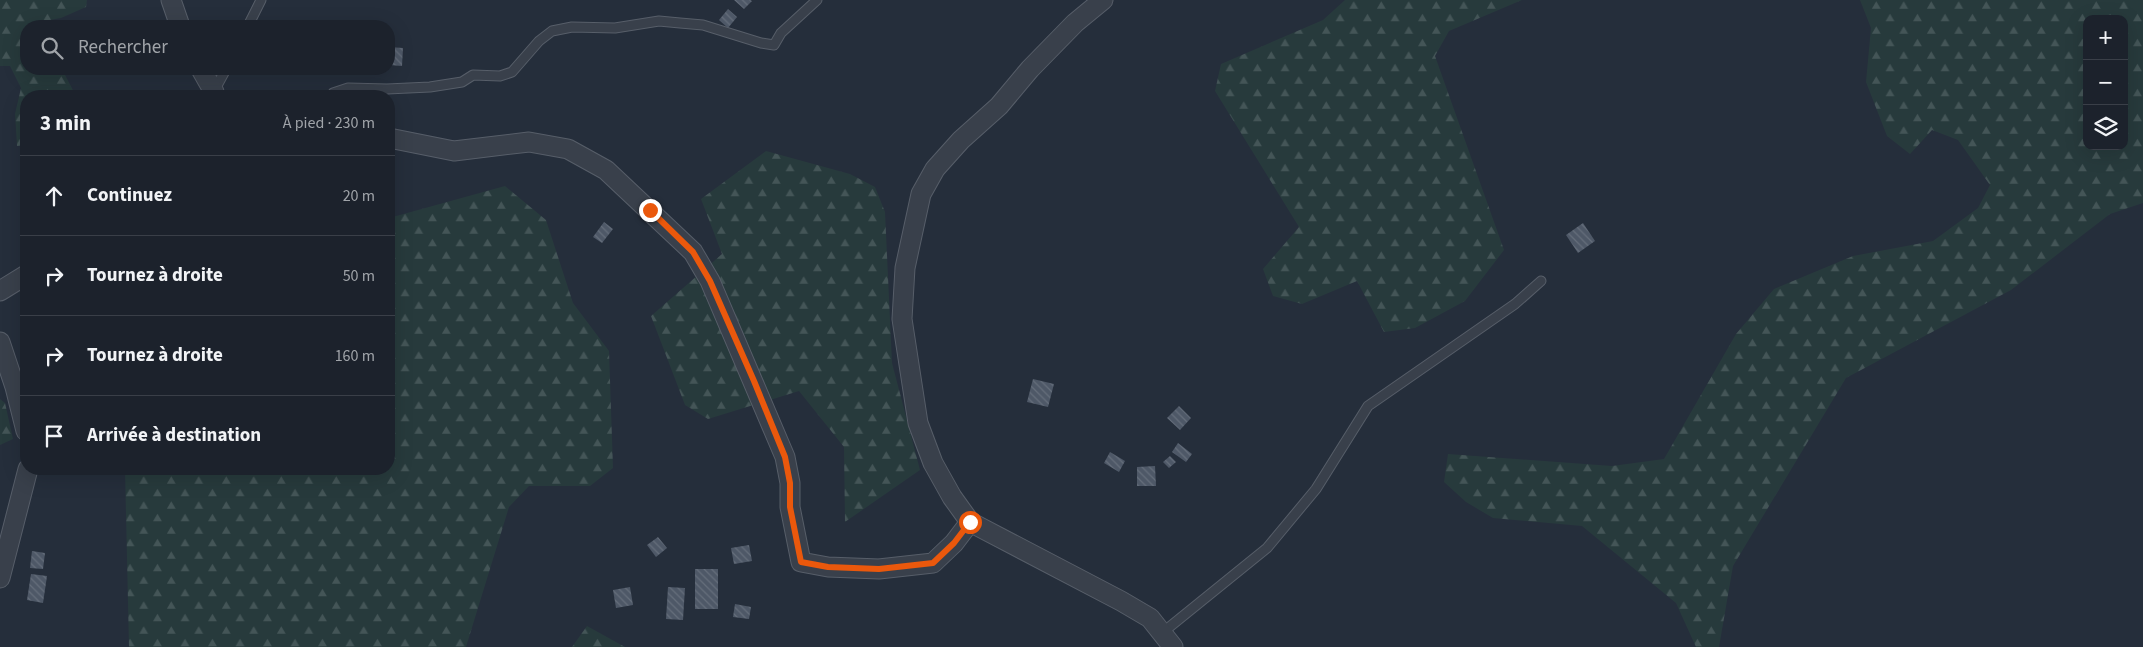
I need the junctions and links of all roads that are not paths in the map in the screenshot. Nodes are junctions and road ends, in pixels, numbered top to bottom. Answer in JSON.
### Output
{"nodes":[{"id":1,"x":171,"y":0,"type":"edge"},
{"id":2,"x":261,"y":0,"type":"edge"},
{"id":3,"x":817,"y":0,"type":"edge"},
{"id":4,"x":1103,"y":0,"type":"edge"},
{"id":5,"x":178,"y":20,"type":"edge"},
{"id":6,"x":251,"y":20,"type":"edge"},
{"id":7,"x":204,"y":75,"type":"edge"},
{"id":8,"x":223,"y":75,"type":"edge"},
{"id":9,"x":212,"y":90,"type":"edge"},
{"id":10,"x":216,"y":90,"type":"edge"},
{"id":11,"x":342,"y":90,"type":"edge"},
{"id":12,"x":395,"y":139,"type":"edge"},
{"id":13,"x":20,"y":279,"type":"edge"},
{"id":14,"x":1541,"y":281,"type":"dead end"},
{"id":15,"x":0,"y":291,"type":"edge"},
{"id":16,"x":0,"y":342,"type":"edge"},
{"id":17,"x":20,"y":407,"type":"edge"},
{"id":18,"x":26,"y":475,"type":"edge"},
{"id":19,"x":970,"y":522,"type":"junction"},
{"id":20,"x":0,"y":578,"type":"edge"},
{"id":21,"x":1168,"y":640,"type":"edge"}],
"edges":[{"from":1,"to":5,"type":"street"},
{"from":2,"to":6,"type":"lane"},
{"from":3,"to":11,"type":"lane"},
{"from":4,"to":19,"type":"street"},
{"from":7,"to":9,"type":"street"},
{"from":8,"to":10,"type":"lane"},
{"from":12,"to":19,"type":"street"},
{"from":13,"to":15,"type":"street"},
{"from":14,"to":21,"type":"lane"},
{"from":16,"to":17,"type":"street"},
{"from":18,"to":20,"type":"street"},
{"from":19,"to":21,"type":"street"}]}
